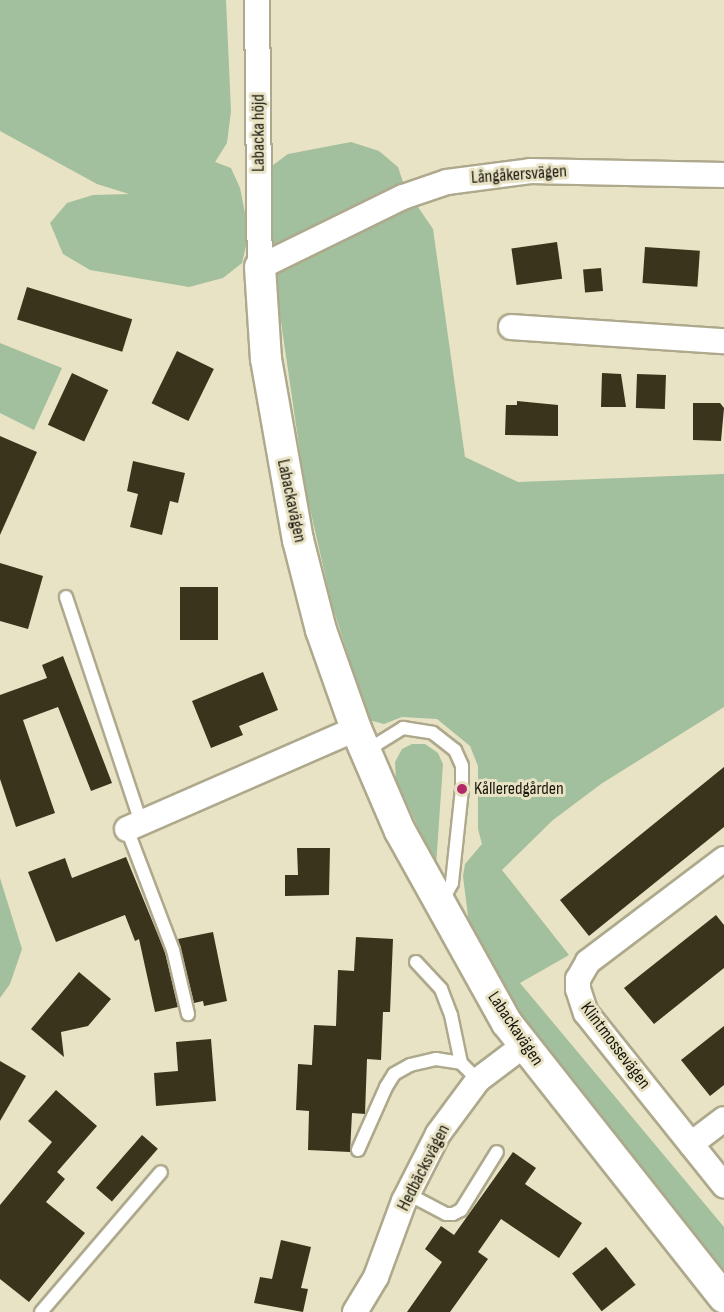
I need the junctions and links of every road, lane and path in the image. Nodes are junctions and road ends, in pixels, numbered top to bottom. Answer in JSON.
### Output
{"nodes":[{"id":1,"x":257,"y":0,"type":"edge"},
{"id":2,"x":724,"y":175,"type":"edge"},
{"id":3,"x":260,"y":267,"type":"junction"},
{"id":4,"x":511,"y":327,"type":"dead end"},
{"id":5,"x":724,"y":341,"type":"edge"},
{"id":6,"x":66,"y":597,"type":"dead end"},
{"id":7,"x":361,"y":740,"type":"junction"},
{"id":8,"x":134,"y":826,"type":"junction"},
{"id":9,"x":724,"y":859,"type":"edge"},
{"id":10,"x":440,"y":905,"type":"junction"},
{"id":11,"x":416,"y":962,"type":"dead end"},
{"id":12,"x":188,"y":1014,"type":"dead end"},
{"id":13,"x":523,"y":1046,"type":"junction"},
{"id":14,"x":461,"y":1063,"type":"junction"},
{"id":15,"x":478,"y":1080,"type":"junction"},
{"id":16,"x":724,"y":1119,"type":"edge"},
{"id":17,"x":691,"y":1144,"type":"junction"},
{"id":18,"x":357,"y":1150,"type":"dead end"},
{"id":19,"x":497,"y":1152,"type":"dead end"},
{"id":20,"x":161,"y":1172,"type":"dead end"},
{"id":21,"x":724,"y":1185,"type":"edge"},
{"id":22,"x":408,"y":1194,"type":"junction"},
{"id":23,"x":724,"y":1298,"type":"edge"},
{"id":24,"x":41,"y":1312,"type":"edge"},
{"id":25,"x":355,"y":1312,"type":"edge"}],
"edges":[{"from":1,"to":3,"type":"street","name":"Labacka höjd"},
{"from":2,"to":3,"type":"street","name":"Långåkersvägen"},
{"from":3,"to":7,"type":"street","name":"Labackavägen"},
{"from":4,"to":5,"type":"street"},
{"from":6,"to":8,"type":"lane"},
{"from":7,"to":8,"type":"street"},
{"from":7,"to":10,"type":"street","name":"Labackavägen"},
{"from":7,"to":10,"type":"lane"},
{"from":8,"to":12,"type":"lane"},
{"from":9,"to":17,"type":"street","name":"Klintmossevägen"},
{"from":10,"to":13,"type":"street","name":"Labackavägen"},
{"from":11,"to":14,"type":"lane"},
{"from":13,"to":15,"type":"street","name":"Hedbäcksvägen"},
{"from":13,"to":23,"type":"street","name":"Labackavägen"},
{"from":14,"to":15,"type":"lane"},
{"from":14,"to":18,"type":"lane"},
{"from":15,"to":22,"type":"street","name":"Hedbäcksvägen"},
{"from":16,"to":17,"type":"street"},
{"from":17,"to":21,"type":"street","name":"Klintmossevägen"},
{"from":19,"to":22,"type":"lane"},
{"from":20,"to":24,"type":"lane"},
{"from":22,"to":25,"type":"street","name":"Hedbäcksvägen"}]}
